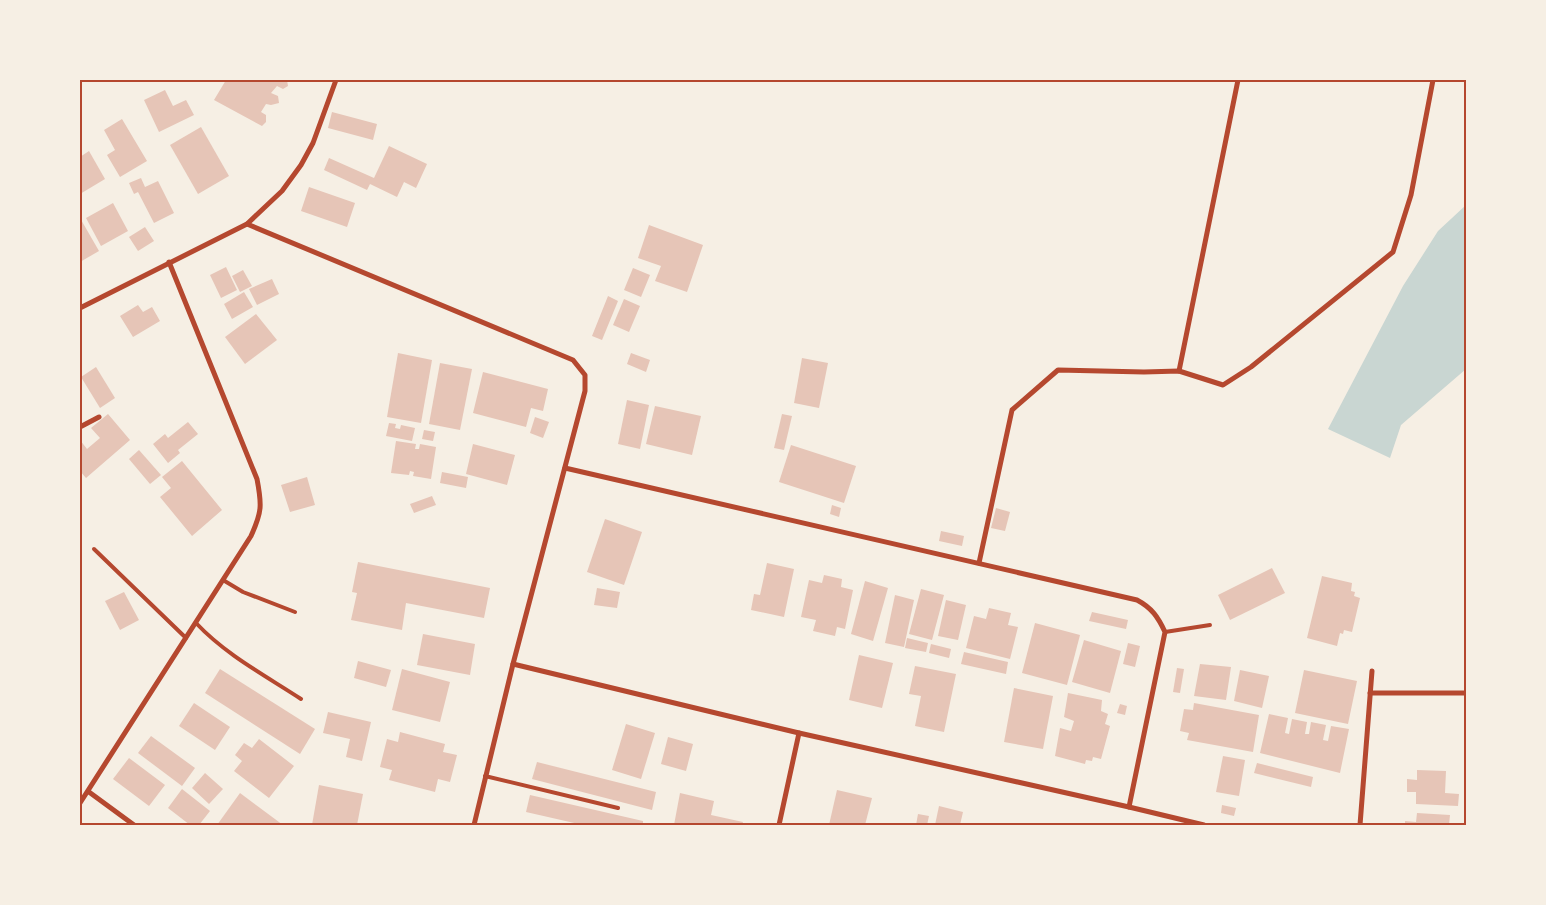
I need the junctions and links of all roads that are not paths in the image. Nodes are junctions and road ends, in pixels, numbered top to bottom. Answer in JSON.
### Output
{"nodes":[{"id":1,"x":336,"y":80,"type":"edge"},
{"id":2,"x":1238,"y":80,"type":"edge"},
{"id":3,"x":1433,"y":80,"type":"edge"},
{"id":4,"x":247,"y":224,"type":"junction"},
{"id":5,"x":169,"y":262,"type":"junction"},
{"id":6,"x":80,"y":308,"type":"edge"},
{"id":7,"x":1179,"y":371,"type":"junction"},
{"id":8,"x":99,"y":416,"type":"dead end"},
{"id":9,"x":80,"y":427,"type":"edge"},
{"id":10,"x":565,"y":468,"type":"junction"},
{"id":11,"x":94,"y":549,"type":"dead end"},
{"id":12,"x":978,"y":563,"type":"junction"},
{"id":13,"x":223,"y":580,"type":"junction"},
{"id":14,"x":295,"y":612,"type":"dead end"},
{"id":15,"x":196,"y":623,"type":"junction"},
{"id":16,"x":1210,"y":624,"type":"dead end"},
{"id":17,"x":1165,"y":632,"type":"junction"},
{"id":18,"x":186,"y":638,"type":"junction"},
{"id":19,"x":513,"y":664,"type":"junction"},
{"id":20,"x":1372,"y":671,"type":"dead end"},
{"id":21,"x":1370,"y":693,"type":"junction"},
{"id":22,"x":1466,"y":693,"type":"edge"},
{"id":23,"x":302,"y":699,"type":"dead end"},
{"id":24,"x":799,"y":733,"type":"junction"},
{"id":25,"x":485,"y":776,"type":"junction"},
{"id":26,"x":89,"y":792,"type":"junction"},
{"id":27,"x":80,"y":803,"type":"edge"},
{"id":28,"x":1129,"y":806,"type":"junction"},
{"id":29,"x":618,"y":808,"type":"dead end"},
{"id":30,"x":134,"y":825,"type":"edge"},
{"id":31,"x":474,"y":825,"type":"edge"},
{"id":32,"x":779,"y":825,"type":"edge"},
{"id":33,"x":1204,"y":825,"type":"edge"},
{"id":34,"x":1360,"y":825,"type":"edge"}],
"edges":[{"from":1,"to":4,"type":"street"},
{"from":2,"to":7,"type":"street"},
{"from":3,"to":7,"type":"street"},
{"from":4,"to":5,"type":"street"},
{"from":4,"to":10,"type":"street"},
{"from":5,"to":6,"type":"street"},
{"from":5,"to":13,"type":"street"},
{"from":7,"to":12,"type":"street"},
{"from":8,"to":9,"type":"street"},
{"from":10,"to":12,"type":"street"},
{"from":10,"to":19,"type":"street"},
{"from":11,"to":18,"type":"lane"},
{"from":12,"to":17,"type":"street"},
{"from":13,"to":14,"type":"lane"},
{"from":13,"to":15,"type":"street"},
{"from":15,"to":18,"type":"street"},
{"from":15,"to":23,"type":"lane"},
{"from":16,"to":17,"type":"lane"},
{"from":17,"to":28,"type":"street"},
{"from":18,"to":26,"type":"street"},
{"from":19,"to":24,"type":"street"},
{"from":19,"to":25,"type":"street"},
{"from":20,"to":21,"type":"street"},
{"from":21,"to":22,"type":"street"},
{"from":21,"to":34,"type":"street"},
{"from":24,"to":28,"type":"street"},
{"from":24,"to":32,"type":"street"},
{"from":25,"to":29,"type":"lane"},
{"from":25,"to":31,"type":"street"},
{"from":26,"to":27,"type":"street"},
{"from":26,"to":30,"type":"street"},
{"from":28,"to":33,"type":"street"}]}
